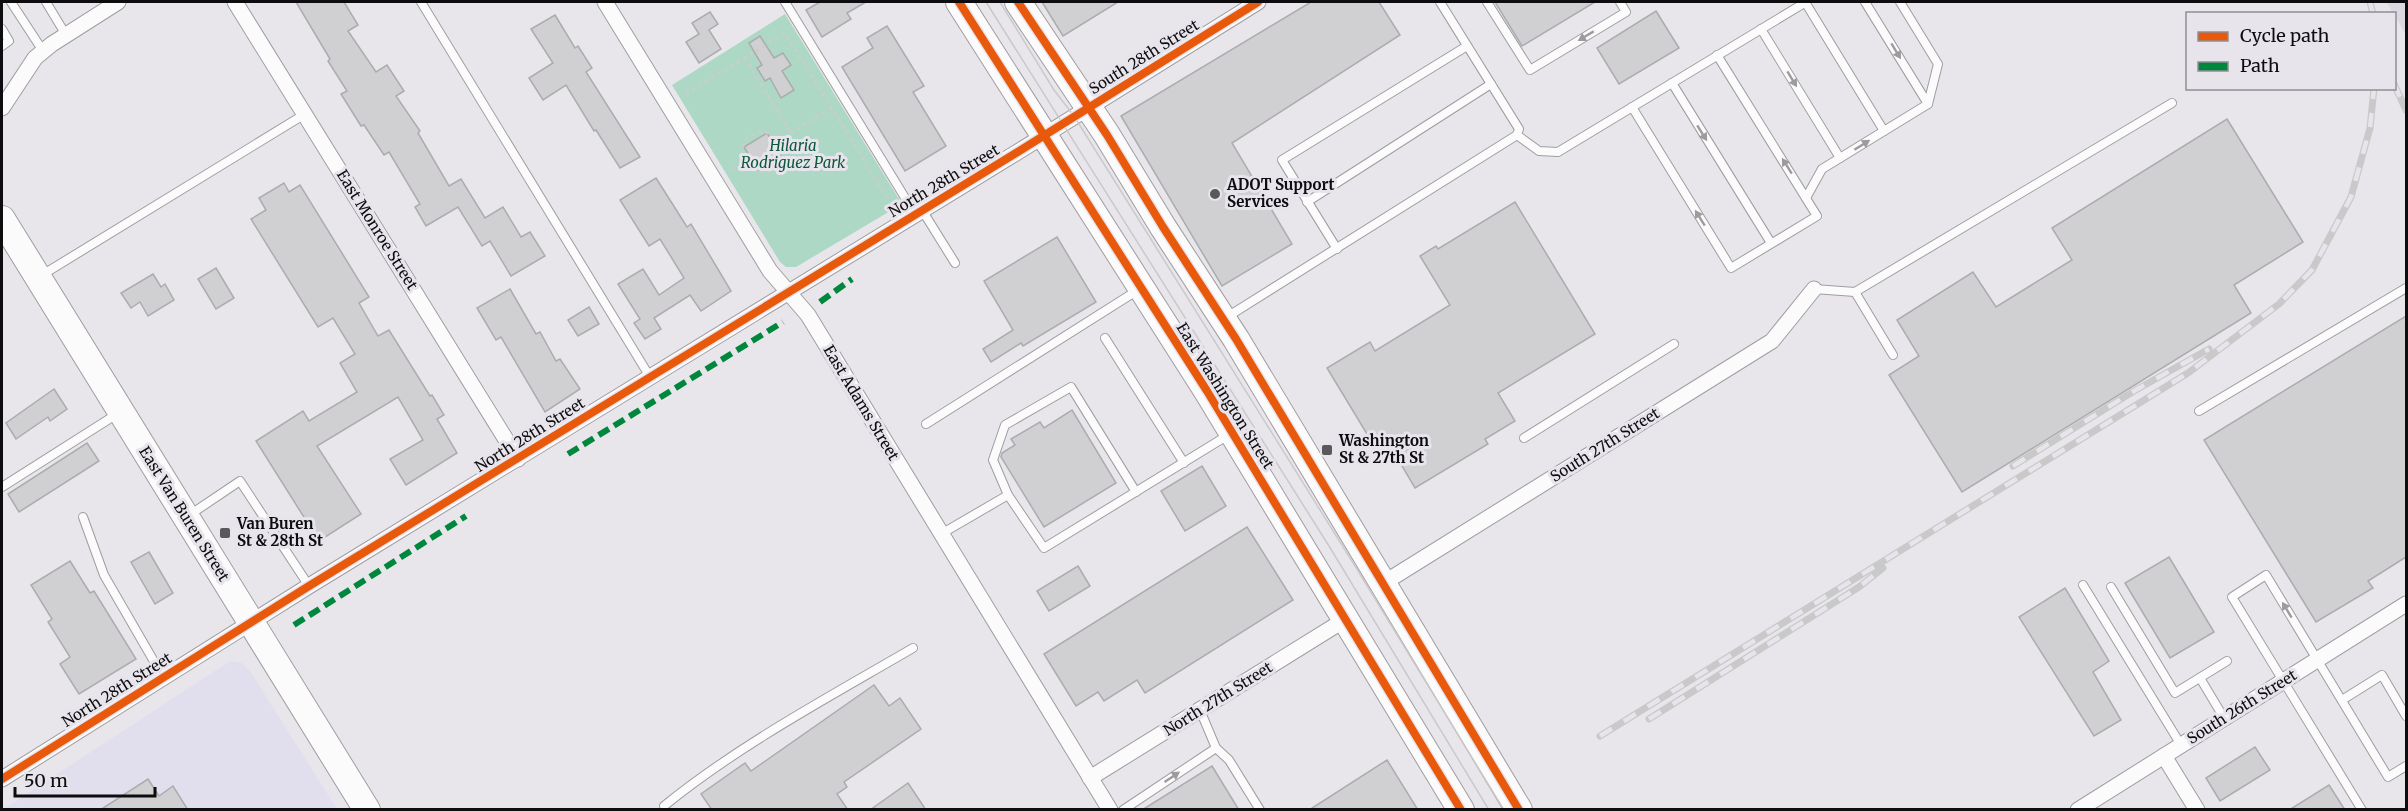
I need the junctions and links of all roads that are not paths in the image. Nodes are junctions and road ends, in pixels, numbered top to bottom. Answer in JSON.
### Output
{"nodes":[{"id":1,"x":11,"y":2,"type":"edge"},
{"id":2,"x":46,"y":2,"type":"edge"},
{"id":3,"x":118,"y":2,"type":"edge"},
{"id":4,"x":235,"y":2,"type":"edge"},
{"id":5,"x":422,"y":2,"type":"edge"},
{"id":6,"x":605,"y":2,"type":"edge"},
{"id":7,"x":785,"y":2,"type":"edge"},
{"id":8,"x":959,"y":2,"type":"edge"},
{"id":9,"x":1018,"y":2,"type":"edge"},
{"id":10,"x":1258,"y":2,"type":"edge"},
{"id":11,"x":1440,"y":2,"type":"edge"},
{"id":12,"x":1487,"y":2,"type":"edge"},
{"id":13,"x":1620,"y":2,"type":"edge"},
{"id":14,"x":1806,"y":2,"type":"edge"},
{"id":15,"x":1865,"y":2,"type":"edge"},
{"id":16,"x":1900,"y":2,"type":"edge"},
{"id":17,"x":2,"y":29,"type":"edge"},
{"id":18,"x":1761,"y":29,"type":"junction"},
{"id":19,"x":66,"y":35,"type":"junction"},
{"id":20,"x":2,"y":46,"type":"edge"},
{"id":21,"x":1467,"y":46,"type":"junction"},
{"id":22,"x":43,"y":51,"type":"junction"},
{"id":23,"x":1717,"y":55,"type":"junction"},
{"id":24,"x":1672,"y":83,"type":"junction"},
{"id":25,"x":1491,"y":84,"type":"junction"},
{"id":26,"x":2172,"y":102,"type":"dead end"},
{"id":27,"x":1928,"y":104,"type":"junction"},
{"id":28,"x":1632,"y":107,"type":"junction"},
{"id":29,"x":2,"y":108,"type":"edge"},
{"id":30,"x":1081,"y":112,"type":"junction"},
{"id":31,"x":305,"y":114,"type":"junction"},
{"id":32,"x":1884,"y":131,"type":"junction"},
{"id":33,"x":1043,"y":135,"type":"junction"},
{"id":34,"x":1516,"y":135,"type":"junction"},
{"id":35,"x":1840,"y":158,"type":"junction"},
{"id":36,"x":1806,"y":198,"type":"junction"},
{"id":37,"x":1307,"y":202,"type":"junction"},
{"id":38,"x":919,"y":212,"type":"junction"},
{"id":39,"x":2,"y":219,"type":"edge"},
{"id":40,"x":1771,"y":243,"type":"junction"},
{"id":41,"x":1337,"y":249,"type":"junction"},
{"id":42,"x":955,"y":263,"type":"dead end"},
{"id":43,"x":38,"y":278,"type":"junction"},
{"id":44,"x":1141,"y":288,"type":"junction"},
{"id":45,"x":2406,"y":288,"type":"edge"},
{"id":46,"x":1814,"y":290,"type":"joint"},
{"id":47,"x":789,"y":291,"type":"junction"},
{"id":48,"x":1855,"y":292,"type":"junction"},
{"id":49,"x":1223,"y":320,"type":"junction"},
{"id":50,"x":1105,"y":338,"type":"dead end"},
{"id":51,"x":1674,"y":344,"type":"dead end"},
{"id":52,"x":1893,"y":355,"type":"dead end"},
{"id":53,"x":650,"y":377,"type":"junction"},
{"id":54,"x":2199,"y":411,"type":"dead end"},
{"id":55,"x":121,"y":412,"type":"junction"},
{"id":56,"x":926,"y":424,"type":"dead end"},
{"id":57,"x":1232,"y":432,"type":"junction"},
{"id":58,"x":1524,"y":438,"type":"dead end"},
{"id":59,"x":519,"y":459,"type":"junction"},
{"id":60,"x":1184,"y":463,"type":"junction"},
{"id":61,"x":2,"y":487,"type":"edge"},
{"id":62,"x":1136,"y":492,"type":"junction"},
{"id":63,"x":1008,"y":495,"type":"junction"},
{"id":64,"x":82,"y":517,"type":"dead end"},
{"id":65,"x":186,"y":517,"type":"junction"},
{"id":66,"x":941,"y":534,"type":"junction"},
{"id":67,"x":1382,"y":584,"type":"junction"},
{"id":68,"x":2083,"y":585,"type":"dead end"},
{"id":69,"x":309,"y":586,"type":"junction"},
{"id":70,"x":2112,"y":587,"type":"dead end"},
{"id":71,"x":2406,"y":606,"type":"edge"},
{"id":72,"x":1346,"y":619,"type":"junction"},
{"id":73,"x":251,"y":622,"type":"junction"},
{"id":74,"x":913,"y":648,"type":"dead end"},
{"id":75,"x":2317,"y":660,"type":"junction"},
{"id":76,"x":2227,"y":661,"type":"dead end"},
{"id":77,"x":163,"y":677,"type":"junction"},
{"id":78,"x":2200,"y":678,"type":"junction"},
{"id":79,"x":2283,"y":681,"type":"junction"},
{"id":80,"x":2342,"y":700,"type":"junction"},
{"id":81,"x":1200,"y":710,"type":"junction"},
{"id":82,"x":2406,"y":716,"type":"edge"},
{"id":83,"x":2224,"y":718,"type":"junction"},
{"id":84,"x":2181,"y":745,"type":"junction"},
{"id":85,"x":1216,"y":748,"type":"junction"},
{"id":86,"x":2164,"y":756,"type":"junction"},
{"id":87,"x":2406,"y":766,"type":"edge"},
{"id":88,"x":2,"y":778,"type":"edge"},
{"id":89,"x":1090,"y":778,"type":"junction"},
{"id":90,"x":664,"y":806,"type":"dead end"},
{"id":91,"x":367,"y":810,"type":"edge"},
{"id":92,"x":1110,"y":810,"type":"edge"},
{"id":93,"x":1123,"y":810,"type":"edge"},
{"id":94,"x":1260,"y":810,"type":"edge"},
{"id":95,"x":1461,"y":810,"type":"edge"},
{"id":96,"x":1519,"y":810,"type":"edge"},
{"id":97,"x":2078,"y":810,"type":"edge"},
{"id":98,"x":2197,"y":810,"type":"edge"},
{"id":99,"x":2362,"y":810,"type":"edge"}],
"edges":[{"from":1,"to":22,"type":"lane"},
{"from":2,"to":19,"type":"lane"},
{"from":3,"to":19,"type":"street"},
{"from":4,"to":31,"type":"street","name":"East Monroe Street"},
{"from":5,"to":53,"type":"lane"},
{"from":6,"to":47,"type":"street","name":"East Adams Street"},
{"from":7,"to":38,"type":"lane"},
{"from":8,"to":33,"type":"main road","name":"East Washington Street"},
{"from":9,"to":30,"type":"main road"},
{"from":10,"to":30,"type":"street","name":"South 28th Street"},
{"from":11,"to":21,"type":"lane"},
{"from":13,"to":12,"type":"lane","one_way":true},
{"from":14,"to":18,"type":"lane"},
{"from":14,"to":32,"type":"lane"},
{"from":15,"to":27,"type":"lane","one_way":true},
{"from":16,"to":27,"type":"lane"},
{"from":17,"to":20,"type":"lane"},
{"from":18,"to":23,"type":"lane"},
{"from":18,"to":35,"type":"lane","one_way":true},
{"from":19,"to":22,"type":"street"},
{"from":21,"to":25,"type":"lane"},
{"from":21,"to":37,"type":"lane"},
{"from":22,"to":29,"type":"street"},
{"from":23,"to":24,"type":"lane"},
{"from":36,"to":23,"type":"lane","one_way":true},
{"from":24,"to":28,"type":"lane"},
{"from":24,"to":40,"type":"lane","one_way":true},
{"from":25,"to":34,"type":"lane"},
{"from":25,"to":37,"type":"lane"},
{"from":26,"to":48,"type":"lane"},
{"from":27,"to":32,"type":"lane"},
{"from":28,"to":34,"type":"lane"},
{"from":40,"to":28,"type":"lane","one_way":true},
{"from":30,"to":33,"type":"street","name":"North 28th Street"},
{"from":30,"to":49,"type":"main road"},
{"from":31,"to":43,"type":"lane"},
{"from":31,"to":59,"type":"street","name":"East Monroe Street"},
{"from":35,"to":32,"type":"lane","one_way":true},
{"from":33,"to":38,"type":"street","name":"North 28th Street"},
{"from":33,"to":44,"type":"main road","name":"East Washington Street"},
{"from":34,"to":41,"type":"lane"},
{"from":35,"to":36,"type":"lane"},
{"from":36,"to":40,"type":"lane"},
{"from":37,"to":41,"type":"lane"},
{"from":38,"to":42,"type":"lane"},
{"from":38,"to":47,"type":"street","name":"North 28th Street"},
{"from":39,"to":43,"type":"main road","name":"East Van Buren Street"},
{"from":41,"to":49,"type":"lane"},
{"from":43,"to":55,"type":"main road","name":"East Van Buren Street"},
{"from":44,"to":56,"type":"lane"},
{"from":44,"to":57,"type":"main road","name":"East Washington Street"},
{"from":45,"to":54,"type":"lane"},
{"from":46,"to":48,"type":"lane"},
{"from":46,"to":67,"type":"street","name":"South 27th Street"},
{"from":47,"to":53,"type":"street","name":"North 28th Street"},
{"from":47,"to":66,"type":"street","name":"East Adams Street"},
{"from":48,"to":52,"type":"lane"},
{"from":49,"to":67,"type":"main road"},
{"from":50,"to":60,"type":"lane"},
{"from":51,"to":58,"type":"lane"},
{"from":53,"to":59,"type":"street","name":"North 28th Street"},
{"from":55,"to":61,"type":"lane"},
{"from":55,"to":65,"type":"main road","name":"East Van Buren Street"},
{"from":57,"to":60,"type":"lane"},
{"from":57,"to":72,"type":"main road","name":"East Washington Street"},
{"from":59,"to":69,"type":"street","name":"North 28th Street"},
{"from":60,"to":62,"type":"lane"},
{"from":62,"to":63,"type":"lane"},
{"from":62,"to":63,"type":"lane"},
{"from":63,"to":66,"type":"lane"},
{"from":64,"to":77,"type":"lane"},
{"from":65,"to":69,"type":"lane"},
{"from":65,"to":73,"type":"main road","name":"East Van Buren Street"},
{"from":66,"to":89,"type":"street","name":"East Adams Street"},
{"from":67,"to":96,"type":"main road"},
{"from":68,"to":84,"type":"lane"},
{"from":69,"to":73,"type":"street","name":"North 28th Street"},
{"from":70,"to":78,"type":"lane"},
{"from":71,"to":75,"type":"street","name":"South 26th Street"},
{"from":72,"to":81,"type":"street","name":"North 27th Street"},
{"from":72,"to":95,"type":"main road","name":"East Washington Street"},
{"from":73,"to":77,"type":"street","name":"North 28th Street"},
{"from":73,"to":91,"type":"main road","name":"East Van Buren Street"},
{"from":74,"to":90,"type":"lane"},
{"from":75,"to":79,"type":"street","name":"South 26th Street"},
{"from":75,"to":79,"type":"lane","one_way":true},
{"from":75,"to":80,"type":"lane"},
{"from":76,"to":78,"type":"lane"},
{"from":77,"to":88,"type":"street","name":"North 28th Street"},
{"from":78,"to":83,"type":"lane"},
{"from":79,"to":83,"type":"street","name":"South 26th Street"},
{"from":79,"to":99,"type":"lane"},
{"from":80,"to":82,"type":"lane"},
{"from":80,"to":87,"type":"lane"},
{"from":81,"to":85,"type":"lane"},
{"from":81,"to":89,"type":"street","name":"North 27th Street"},
{"from":83,"to":84,"type":"street","name":"South 26th Street"},
{"from":84,"to":86,"type":"street","name":"South 26th Street"},
{"from":93,"to":85,"type":"lane","one_way":true},
{"from":85,"to":94,"type":"lane"},
{"from":86,"to":97,"type":"street","name":"South 26th Street"},
{"from":86,"to":98,"type":"street"},
{"from":89,"to":92,"type":"street","name":"East Adams Street"}]}
